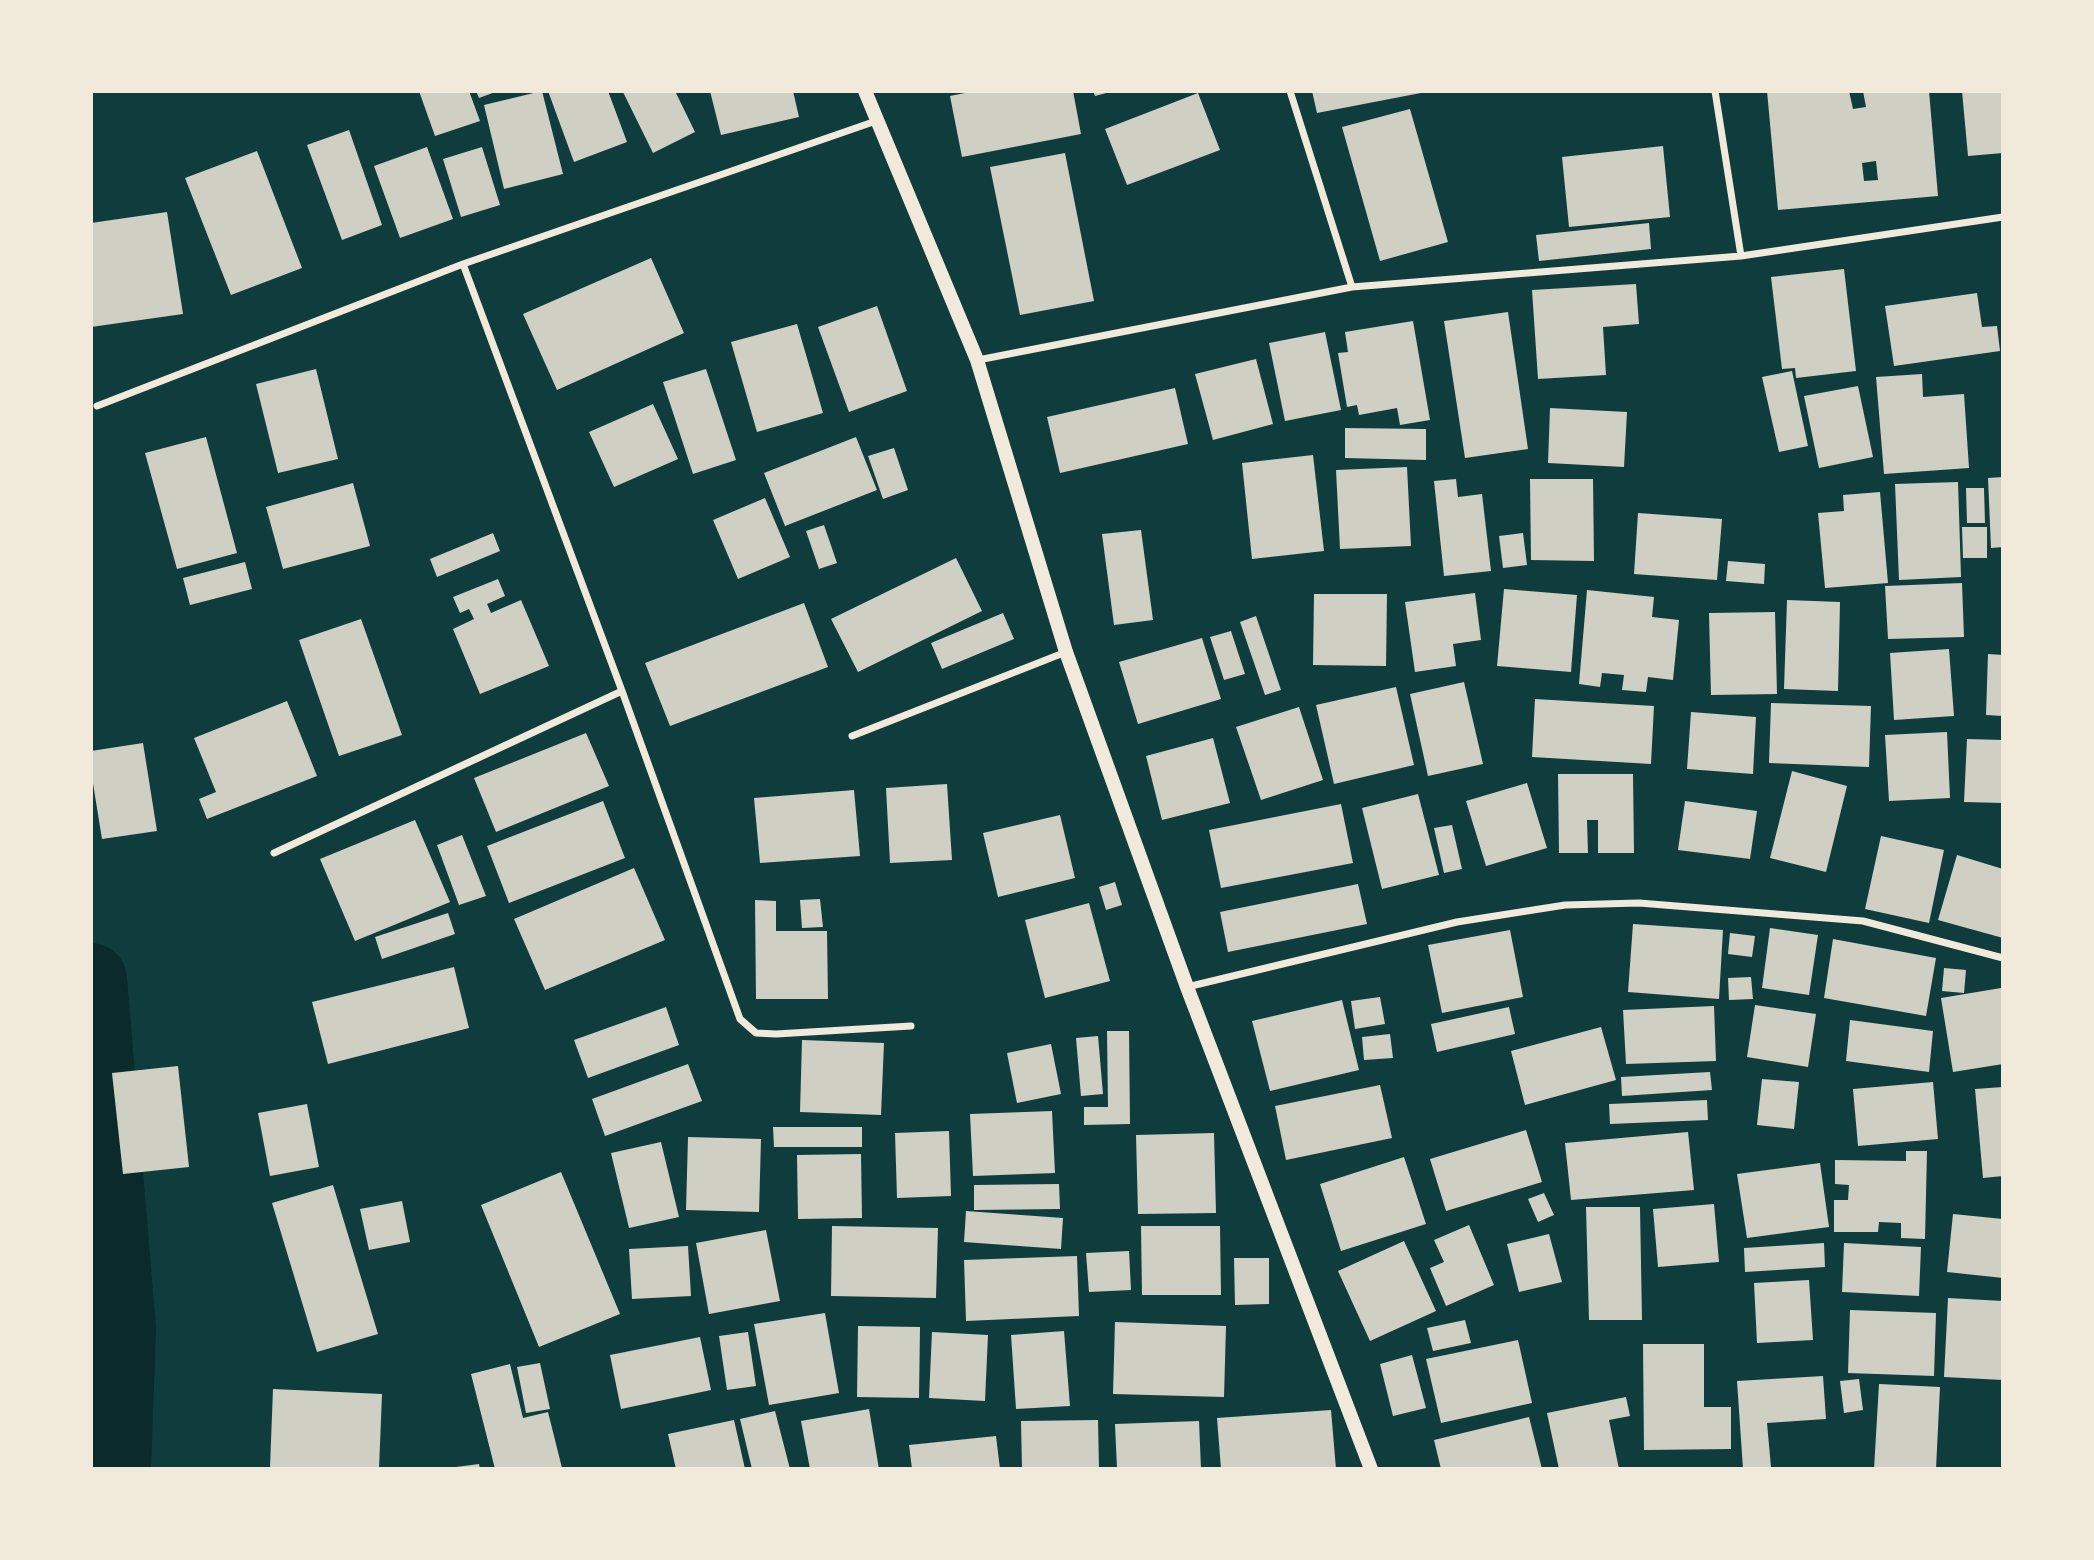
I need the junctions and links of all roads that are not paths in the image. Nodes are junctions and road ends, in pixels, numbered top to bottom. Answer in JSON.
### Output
{"nodes":[{"id":1,"x":865,"y":91,"type":"edge"},
{"id":2,"x":1290,"y":91,"type":"edge"},
{"id":3,"x":1715,"y":91,"type":"edge"},
{"id":4,"x":876,"y":121,"type":"junction"},
{"id":5,"x":2003,"y":217,"type":"edge"},
{"id":6,"x":1741,"y":256,"type":"junction"},
{"id":7,"x":463,"y":264,"type":"junction"},
{"id":8,"x":1352,"y":287,"type":"junction"},
{"id":9,"x":977,"y":360,"type":"junction"},
{"id":10,"x":97,"y":406,"type":"dead end"},
{"id":11,"x":1066,"y":652,"type":"junction"},
{"id":12,"x":622,"y":691,"type":"junction"},
{"id":13,"x":852,"y":736,"type":"dead end"},
{"id":14,"x":274,"y":853,"type":"dead end"},
{"id":15,"x":2003,"y":958,"type":"edge"},
{"id":16,"x":1187,"y":987,"type":"junction"},
{"id":17,"x":911,"y":1026,"type":"dead end"},
{"id":18,"x":1371,"y":1469,"type":"edge"}],
"edges":[{"from":1,"to":4,"type":"main road"},
{"from":2,"to":8,"type":"street"},
{"from":3,"to":6,"type":"street"},
{"from":4,"to":7,"type":"street"},
{"from":4,"to":9,"type":"main road"},
{"from":5,"to":6,"type":"street"},
{"from":6,"to":8,"type":"street"},
{"from":7,"to":10,"type":"street"},
{"from":7,"to":12,"type":"street"},
{"from":8,"to":9,"type":"street"},
{"from":9,"to":11,"type":"main road"},
{"from":11,"to":13,"type":"street"},
{"from":11,"to":16,"type":"main road"},
{"from":12,"to":14,"type":"street"},
{"from":12,"to":17,"type":"street"},
{"from":15,"to":16,"type":"street"},
{"from":16,"to":18,"type":"main road"}]}
